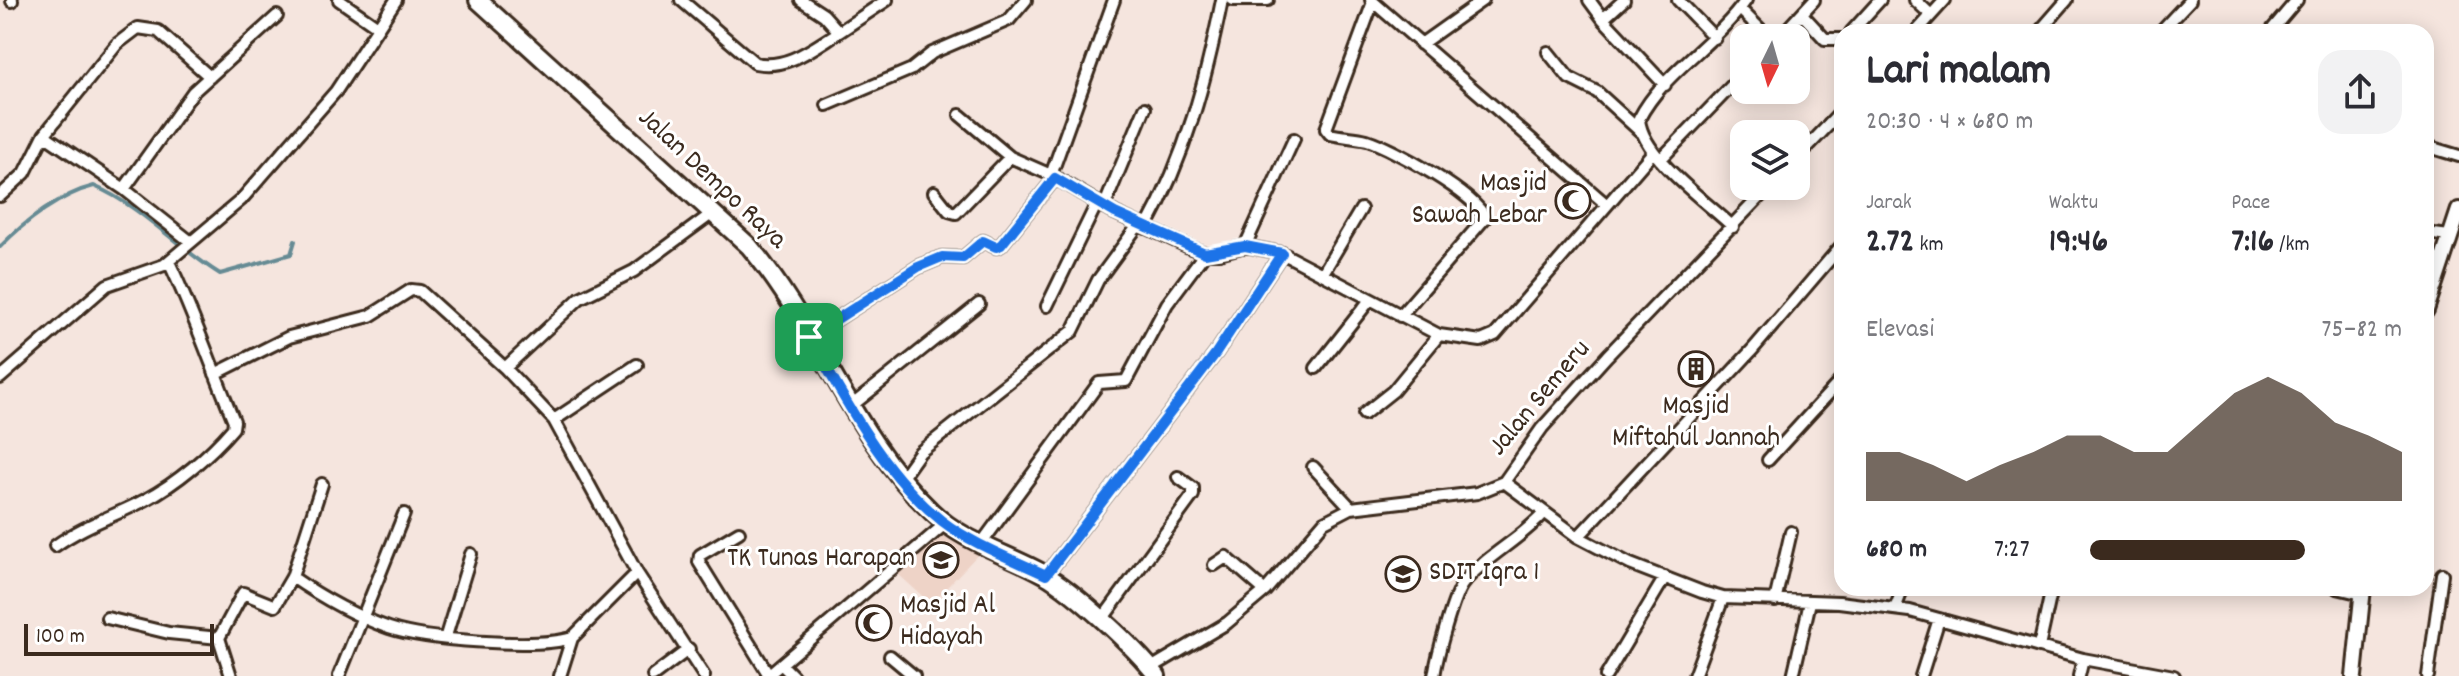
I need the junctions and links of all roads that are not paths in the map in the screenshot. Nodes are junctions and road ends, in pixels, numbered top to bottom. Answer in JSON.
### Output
{"nodes":[{"id":1,"x":339,"y":0,"type":"edge"},
{"id":2,"x":396,"y":0,"type":"edge"},
{"id":3,"x":478,"y":0,"type":"edge"},
{"id":4,"x":681,"y":0,"type":"edge"},
{"id":5,"x":801,"y":0,"type":"edge"},
{"id":6,"x":887,"y":0,"type":"edge"},
{"id":7,"x":1026,"y":0,"type":"edge"},
{"id":8,"x":1114,"y":0,"type":"edge"},
{"id":9,"x":1222,"y":0,"type":"edge"},
{"id":10,"x":1233,"y":0,"type":"edge"},
{"id":11,"x":1268,"y":0,"type":"edge"},
{"id":12,"x":1483,"y":0,"type":"edge"},
{"id":13,"x":1589,"y":0,"type":"edge"},
{"id":14,"x":1624,"y":0,"type":"edge"},
{"id":15,"x":1678,"y":0,"type":"edge"},
{"id":16,"x":1814,"y":0,"type":"edge"},
{"id":17,"x":1880,"y":0,"type":"edge"},
{"id":18,"x":1915,"y":0,"type":"edge"},
{"id":19,"x":1945,"y":0,"type":"edge"},
{"id":20,"x":2067,"y":0,"type":"edge"},
{"id":21,"x":2190,"y":0,"type":"edge"},
{"id":22,"x":2297,"y":0,"type":"edge"},
{"id":23,"x":1372,"y":1,"type":"edge"},
{"id":24,"x":1743,"y":4,"type":"edge"},
{"id":25,"x":1802,"y":14,"type":"junction"},
{"id":26,"x":1931,"y":15,"type":"junction"},
{"id":27,"x":277,"y":16,"type":"dead end"},
{"id":28,"x":1603,"y":19,"type":"junction"},
{"id":29,"x":1758,"y":24,"type":"edge"},
{"id":30,"x":1792,"y":24,"type":"edge"},
{"id":31,"x":1858,"y":24,"type":"edge"},
{"id":32,"x":1923,"y":24,"type":"edge"},
{"id":33,"x":2046,"y":24,"type":"edge"},
{"id":34,"x":2168,"y":24,"type":"edge"},
{"id":35,"x":2277,"y":24,"type":"edge"},
{"id":36,"x":378,"y":27,"type":"junction"},
{"id":37,"x":839,"y":32,"type":"junction"},
{"id":38,"x":1715,"y":38,"type":"junction"},
{"id":39,"x":1834,"y":40,"type":"edge"},
{"id":40,"x":1421,"y":44,"type":"junction"},
{"id":41,"x":1548,"y":52,"type":"dead end"},
{"id":42,"x":210,"y":77,"type":"junction"},
{"id":43,"x":1665,"y":85,"type":"junction"},
{"id":44,"x":1730,"y":86,"type":"edge"},
{"id":45,"x":827,"y":105,"type":"dead end"},
{"id":46,"x":1145,"y":108,"type":"dead end"},
{"id":47,"x":960,"y":115,"type":"dead end"},
{"id":48,"x":1834,"y":119,"type":"edge"},
{"id":49,"x":1641,"y":132,"type":"junction"},
{"id":50,"x":44,"y":135,"type":"junction"},
{"id":51,"x":1294,"y":139,"type":"dead end"},
{"id":52,"x":1810,"y":144,"type":"edge"},
{"id":53,"x":2434,"y":148,"type":"edge"},
{"id":54,"x":1656,"y":156,"type":"junction"},
{"id":55,"x":2459,"y":156,"type":"edge"},
{"id":56,"x":1010,"y":157,"type":"junction"},
{"id":57,"x":1053,"y":176,"type":"junction"},
{"id":58,"x":124,"y":189,"type":"junction"},
{"id":59,"x":934,"y":192,"type":"dead end"},
{"id":60,"x":0,"y":196,"type":"edge"},
{"id":61,"x":1757,"y":200,"type":"edge"},
{"id":62,"x":1100,"y":205,"type":"junction"},
{"id":63,"x":1607,"y":205,"type":"junction"},
{"id":64,"x":1361,"y":209,"type":"dead end"},
{"id":65,"x":2459,"y":210,"type":"edge"},
{"id":66,"x":714,"y":212,"type":"junction"},
{"id":67,"x":1142,"y":226,"type":"junction"},
{"id":68,"x":1733,"y":227,"type":"junction"},
{"id":69,"x":2434,"y":234,"type":"edge"},
{"id":70,"x":2449,"y":236,"type":"junction"},
{"id":71,"x":190,"y":242,"type":"junction"},
{"id":72,"x":1245,"y":246,"type":"junction"},
{"id":73,"x":1205,"y":253,"type":"junction"},
{"id":74,"x":1282,"y":253,"type":"junction"},
{"id":75,"x":1834,"y":254,"type":"edge"},
{"id":76,"x":173,"y":259,"type":"junction"},
{"id":77,"x":1323,"y":273,"type":"junction"},
{"id":78,"x":2434,"y":284,"type":"edge"},
{"id":79,"x":1369,"y":301,"type":"junction"},
{"id":80,"x":979,"y":304,"type":"dead end"},
{"id":81,"x":1047,"y":306,"type":"dead end"},
{"id":82,"x":1400,"y":316,"type":"junction"},
{"id":83,"x":1439,"y":335,"type":"junction"},
{"id":84,"x":809,"y":337,"type":"junction"},
{"id":85,"x":637,"y":365,"type":"dead end"},
{"id":86,"x":505,"y":368,"type":"junction"},
{"id":87,"x":1316,"y":368,"type":"dead end"},
{"id":88,"x":215,"y":374,"type":"junction"},
{"id":89,"x":0,"y":378,"type":"edge"},
{"id":90,"x":1834,"y":388,"type":"edge"},
{"id":91,"x":850,"y":407,"type":"junction"},
{"id":92,"x":1364,"y":414,"type":"dead end"},
{"id":93,"x":554,"y":420,"type":"junction"},
{"id":94,"x":1768,"y":460,"type":"dead end"},
{"id":95,"x":1313,"y":467,"type":"dead end"},
{"id":96,"x":1178,"y":477,"type":"dead end"},
{"id":97,"x":900,"y":480,"type":"junction"},
{"id":98,"x":1504,"y":482,"type":"junction"},
{"id":99,"x":322,"y":484,"type":"dead end"},
{"id":100,"x":1351,"y":508,"type":"junction"},
{"id":101,"x":1544,"y":513,"type":"junction"},
{"id":102,"x":404,"y":514,"type":"dead end"},
{"id":103,"x":945,"y":524,"type":"junction"},
{"id":104,"x":739,"y":532,"type":"dead end"},
{"id":105,"x":1791,"y":532,"type":"dead end"},
{"id":106,"x":1578,"y":537,"type":"junction"},
{"id":107,"x":981,"y":544,"type":"junction"},
{"id":108,"x":55,"y":546,"type":"dead end"},
{"id":109,"x":471,"y":554,"type":"dead end"},
{"id":110,"x":1214,"y":565,"type":"dead end"},
{"id":111,"x":637,"y":573,"type":"junction"},
{"id":112,"x":2442,"y":574,"type":"dead end"},
{"id":113,"x":1046,"y":575,"type":"junction"},
{"id":114,"x":292,"y":577,"type":"junction"},
{"id":115,"x":1665,"y":577,"type":"junction"},
{"id":116,"x":1265,"y":591,"type":"junction"},
{"id":117,"x":1900,"y":596,"type":"edge"},
{"id":118,"x":2050,"y":596,"type":"edge"},
{"id":119,"x":2362,"y":596,"type":"edge"},
{"id":120,"x":1723,"y":598,"type":"junction"},
{"id":121,"x":1775,"y":601,"type":"junction"},
{"id":122,"x":1810,"y":602,"type":"junction"},
{"id":123,"x":1895,"y":609,"type":"junction"},
{"id":124,"x":361,"y":615,"type":"junction"},
{"id":125,"x":107,"y":618,"type":"dead end"},
{"id":126,"x":1939,"y":619,"type":"junction"},
{"id":127,"x":1101,"y":621,"type":"junction"},
{"id":128,"x":446,"y":636,"type":"junction"},
{"id":129,"x":219,"y":638,"type":"junction"},
{"id":130,"x":572,"y":638,"type":"junction"},
{"id":131,"x":2039,"y":647,"type":"junction"},
{"id":132,"x":689,"y":649,"type":"junction"},
{"id":133,"x":890,"y":656,"type":"dead end"},
{"id":134,"x":2083,"y":659,"type":"junction"},
{"id":135,"x":781,"y":664,"type":"junction"},
{"id":136,"x":1154,"y":672,"type":"edge"},
{"id":137,"x":768,"y":675,"type":"edge"},
{"id":138,"x":231,"y":676,"type":"edge"},
{"id":139,"x":339,"y":676,"type":"edge"},
{"id":140,"x":560,"y":676,"type":"edge"},
{"id":141,"x":653,"y":676,"type":"edge"},
{"id":142,"x":704,"y":676,"type":"edge"},
{"id":143,"x":793,"y":676,"type":"edge"},
{"id":144,"x":914,"y":676,"type":"edge"},
{"id":145,"x":1434,"y":676,"type":"edge"},
{"id":146,"x":1606,"y":676,"type":"edge"},
{"id":147,"x":1694,"y":676,"type":"edge"},
{"id":148,"x":1793,"y":676,"type":"edge"},
{"id":149,"x":1921,"y":676,"type":"edge"},
{"id":150,"x":2079,"y":676,"type":"edge"},
{"id":151,"x":2174,"y":676,"type":"edge"},
{"id":152,"x":2354,"y":676,"type":"edge"},
{"id":153,"x":2428,"y":676,"type":"edge"}],
"edges":[{"from":1,"to":36,"type":"street"},
{"from":2,"to":36,"type":"street"},
{"from":3,"to":66,"type":"main road","name":"Jalan Dempo Raya"},
{"from":4,"to":37,"type":"street"},
{"from":5,"to":37,"type":"street"},
{"from":6,"to":37,"type":"street"},
{"from":7,"to":45,"type":"street"},
{"from":8,"to":57,"type":"street"},
{"from":9,"to":67,"type":"street"},
{"from":10,"to":11,"type":"street"},
{"from":12,"to":40,"type":"street"},
{"from":13,"to":28,"type":"street"},
{"from":14,"to":28,"type":"street"},
{"from":15,"to":38,"type":"street"},
{"from":16,"to":25,"type":"street"},
{"from":17,"to":31,"type":"street"},
{"from":18,"to":26,"type":"street"},
{"from":19,"to":26,"type":"street"},
{"from":20,"to":33,"type":"street"},
{"from":21,"to":34,"type":"street"},
{"from":22,"to":35,"type":"street"},
{"from":23,"to":40,"type":"street"},
{"from":23,"to":82,"type":"street"},
{"from":24,"to":29,"type":"street"},
{"from":24,"to":38,"type":"street"},
{"from":25,"to":30,"type":"street"},
{"from":25,"to":39,"type":"street"},
{"from":26,"to":32,"type":"street"},
{"from":27,"to":42,"type":"street"},
{"from":28,"to":43,"type":"street"},
{"from":36,"to":71,"type":"street"},
{"from":38,"to":43,"type":"street"},
{"from":40,"to":63,"type":"street"},
{"from":41,"to":49,"type":"street"},
{"from":42,"to":50,"type":"street"},
{"from":42,"to":58,"type":"street"},
{"from":43,"to":49,"type":"street"},
{"from":44,"to":54,"type":"street"},
{"from":46,"to":62,"type":"street"},
{"from":47,"to":56,"type":"street"},
{"from":48,"to":52,"type":"street"},
{"from":49,"to":54,"type":"street"},
{"from":50,"to":58,"type":"street"},
{"from":50,"to":60,"type":"street"},
{"from":51,"to":72,"type":"street"},
{"from":53,"to":55,"type":"street"},
{"from":54,"to":63,"type":"street"},
{"from":54,"to":68,"type":"street"},
{"from":56,"to":57,"type":"street"},
{"from":56,"to":59,"type":"street"},
{"from":57,"to":62,"type":"street"},
{"from":57,"to":84,"type":"street"},
{"from":58,"to":71,"type":"street"},
{"from":61,"to":68,"type":"street","name":"Jalan Semeru"},
{"from":62,"to":67,"type":"street"},
{"from":62,"to":81,"type":"street"},
{"from":63,"to":83,"type":"street"},
{"from":64,"to":77,"type":"street"},
{"from":65,"to":70,"type":"street"},
{"from":66,"to":84,"type":"main road","name":"Jalan Dempo Raya"},
{"from":66,"to":86,"type":"street"},
{"from":67,"to":73,"type":"street"},
{"from":67,"to":97,"type":"street"},
{"from":68,"to":98,"type":"street","name":"Jalan Semeru"},
{"from":69,"to":70,"type":"street"},
{"from":70,"to":78,"type":"street"},
{"from":71,"to":76,"type":"street"},
{"from":72,"to":73,"type":"street"},
{"from":72,"to":74,"type":"street"},
{"from":73,"to":107,"type":"street"},
{"from":74,"to":77,"type":"street"},
{"from":74,"to":113,"type":"street"},
{"from":75,"to":106,"type":"street"},
{"from":76,"to":88,"type":"street"},
{"from":76,"to":89,"type":"street"},
{"from":77,"to":79,"type":"street"},
{"from":79,"to":82,"type":"street"},
{"from":79,"to":87,"type":"street"},
{"from":80,"to":91,"type":"street"},
{"from":82,"to":83,"type":"street"},
{"from":83,"to":92,"type":"street"},
{"from":84,"to":91,"type":"main road","name":"Jalan Dempo Raya"},
{"from":85,"to":93,"type":"street"},
{"from":86,"to":88,"type":"street"},
{"from":86,"to":93,"type":"street"},
{"from":88,"to":108,"type":"street"},
{"from":90,"to":94,"type":"street"},
{"from":91,"to":97,"type":"main road","name":"Jalan Dempo Raya"},
{"from":93,"to":111,"type":"street"},
{"from":95,"to":100,"type":"street"},
{"from":96,"to":127,"type":"street"},
{"from":97,"to":103,"type":"main road","name":"Jalan Dempo Raya"},
{"from":98,"to":100,"type":"street","name":"Jalan Semeru"},
{"from":98,"to":101,"type":"street"},
{"from":99,"to":114,"type":"street"},
{"from":100,"to":116,"type":"street","name":"Jalan Semeru"},
{"from":101,"to":106,"type":"street"},
{"from":101,"to":145,"type":"street"},
{"from":102,"to":124,"type":"street"},
{"from":103,"to":107,"type":"main road","name":"Jalan Dempo Raya"},
{"from":103,"to":135,"type":"street"},
{"from":104,"to":137,"type":"street"},
{"from":105,"to":121,"type":"street"},
{"from":106,"to":115,"type":"street"},
{"from":107,"to":113,"type":"main road","name":"Jalan Dempo Raya"},
{"from":109,"to":128,"type":"street"},
{"from":110,"to":116,"type":"street"},
{"from":111,"to":130,"type":"street"},
{"from":111,"to":132,"type":"street"},
{"from":112,"to":153,"type":"street"},
{"from":113,"to":127,"type":"main road","name":"Jalan Dempo Raya"},
{"from":114,"to":124,"type":"street"},
{"from":114,"to":129,"type":"street"},
{"from":115,"to":120,"type":"street"},
{"from":115,"to":146,"type":"street"},
{"from":116,"to":136,"type":"street","name":"Jalan Semeru"},
{"from":117,"to":123,"type":"street"},
{"from":118,"to":131,"type":"street"},
{"from":119,"to":152,"type":"street"},
{"from":120,"to":121,"type":"street"},
{"from":120,"to":147,"type":"street"},
{"from":121,"to":122,"type":"street"},
{"from":122,"to":123,"type":"street"},
{"from":122,"to":148,"type":"street"},
{"from":123,"to":126,"type":"street"},
{"from":124,"to":128,"type":"street"},
{"from":124,"to":139,"type":"street"},
{"from":125,"to":129,"type":"street"},
{"from":126,"to":131,"type":"street"},
{"from":126,"to":149,"type":"street"},
{"from":127,"to":136,"type":"main road","name":"Jalan Dempo Raya"},
{"from":128,"to":130,"type":"street"},
{"from":129,"to":138,"type":"street"},
{"from":130,"to":140,"type":"street"},
{"from":131,"to":134,"type":"street"},
{"from":132,"to":141,"type":"street"},
{"from":132,"to":142,"type":"street"},
{"from":133,"to":144,"type":"street"},
{"from":134,"to":150,"type":"street"},
{"from":134,"to":151,"type":"street"},
{"from":135,"to":137,"type":"street"},
{"from":135,"to":143,"type":"street"}]}
